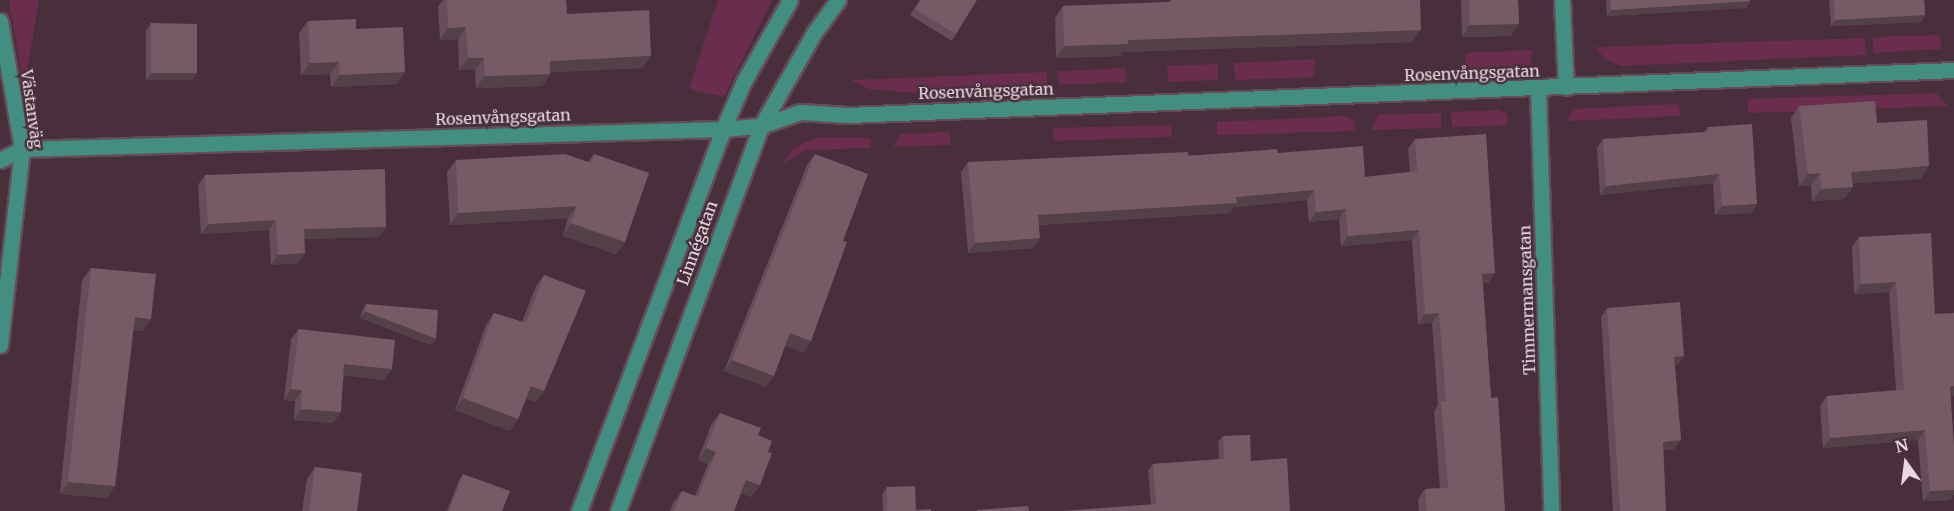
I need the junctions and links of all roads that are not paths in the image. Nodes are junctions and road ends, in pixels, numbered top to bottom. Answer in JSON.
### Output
{"nodes":[{"id":1,"x":790,"y":0,"type":"edge"},
{"id":2,"x":838,"y":0,"type":"edge"},
{"id":3,"x":1562,"y":0,"type":"edge"},
{"id":4,"x":0,"y":21,"type":"edge"},
{"id":5,"x":1954,"y":70,"type":"edge"},
{"id":6,"x":1566,"y":87,"type":"junction"},
{"id":7,"x":1538,"y":88,"type":"junction"},
{"id":8,"x":761,"y":126,"type":"junction"},
{"id":9,"x":723,"y":129,"type":"junction"},
{"id":10,"x":22,"y":149,"type":"junction"},
{"id":11,"x":0,"y":160,"type":"edge"},
{"id":12,"x":0,"y":345,"type":"edge"},
{"id":13,"x":579,"y":511,"type":"edge"},
{"id":14,"x":618,"y":511,"type":"edge"},
{"id":15,"x":1551,"y":511,"type":"edge"}],
"edges":[{"from":1,"to":9,"type":"street","name":"Linnégatan"},
{"from":2,"to":8,"type":"street","name":"Linnégatan"},
{"from":3,"to":6,"type":"street"},
{"from":4,"to":10,"type":"street","name":"Västanväg"},
{"from":5,"to":6,"type":"street","name":"Rosenvångsgatan"},
{"from":6,"to":7,"type":"street","name":"Rosenvångsgatan"},
{"from":7,"to":8,"type":"street","name":"Rosenvångsgatan"},
{"from":7,"to":15,"type":"street","name":"Timmermansgatan"},
{"from":8,"to":9,"type":"street","name":"Rosenvångsgatan"},
{"from":8,"to":14,"type":"street","name":"Linnégatan"},
{"from":9,"to":10,"type":"street","name":"Rosenvångsgatan"},
{"from":9,"to":13,"type":"street","name":"Linnégatan"},
{"from":10,"to":11,"type":"street"},
{"from":10,"to":12,"type":"street","name":"Västanväg"}]}
